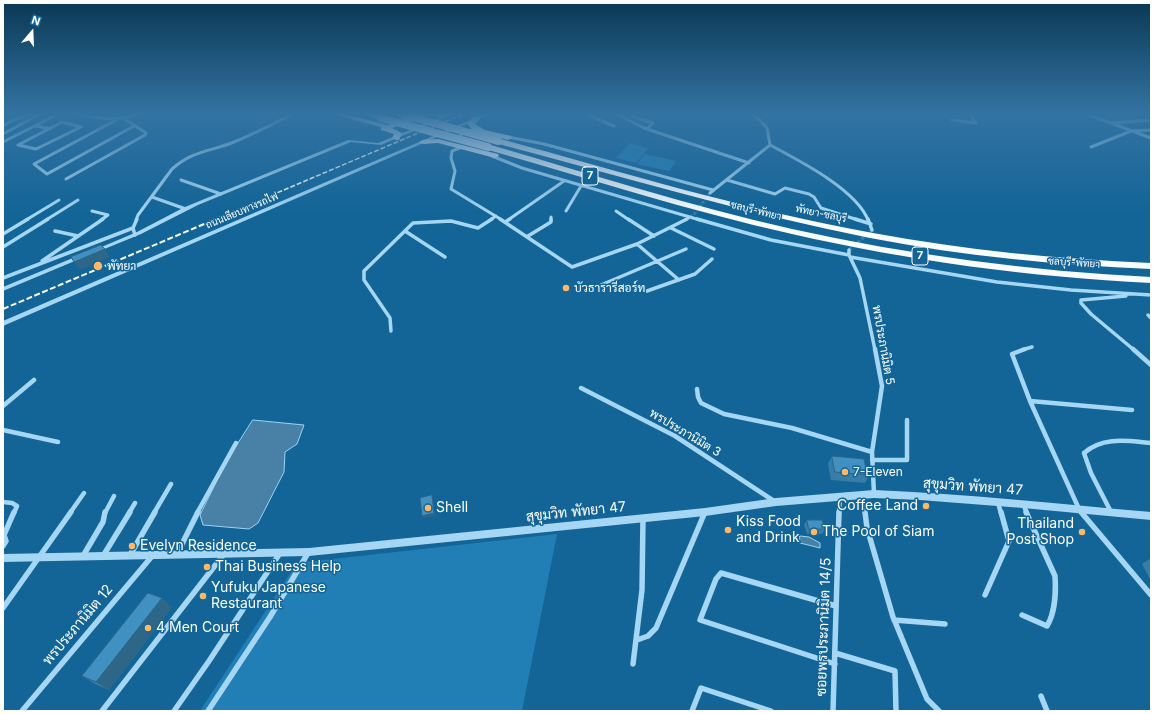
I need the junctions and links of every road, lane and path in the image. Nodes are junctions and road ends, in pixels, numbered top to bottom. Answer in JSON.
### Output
{"nodes":[{"id":1,"x":26,"y":147,"type":"edge"},
{"id":2,"x":41,"y":147,"type":"edge"},
{"id":3,"x":65,"y":147,"type":"edge"},
{"id":4,"x":95,"y":147,"type":"edge"},
{"id":5,"x":123,"y":147,"type":"edge"},
{"id":6,"x":215,"y":147,"type":"edge"},
{"id":7,"x":335,"y":147,"type":"edge"},
{"id":8,"x":412,"y":147,"type":"edge"},
{"id":9,"x":462,"y":147,"type":"edge"},
{"id":10,"x":463,"y":147,"type":"edge"},
{"id":11,"x":489,"y":147,"type":"edge"},
{"id":12,"x":527,"y":147,"type":"edge"},
{"id":13,"x":542,"y":147,"type":"edge"},
{"id":14,"x":556,"y":147,"type":"edge"},
{"id":15,"x":702,"y":147,"type":"edge"},
{"id":16,"x":767,"y":147,"type":"edge"},
{"id":17,"x":774,"y":147,"type":"edge"},
{"id":18,"x":486,"y":153,"type":"junction"},
{"id":19,"x":749,"y":163,"type":"junction"},
{"id":20,"x":66,"y":179,"type":"dead end"},
{"id":21,"x":180,"y":180,"type":"dead end"},
{"id":22,"x":726,"y":180,"type":"junction"},
{"id":23,"x":564,"y":181,"type":"junction"},
{"id":24,"x":580,"y":186,"type":"junction"},
{"id":25,"x":713,"y":190,"type":"junction"},
{"id":26,"x":221,"y":194,"type":"junction"},
{"id":27,"x":706,"y":195,"type":"junction"},
{"id":28,"x":152,"y":197,"type":"junction"},
{"id":29,"x":59,"y":200,"type":"dead end"},
{"id":30,"x":78,"y":200,"type":"dead end"},
{"id":31,"x":693,"y":206,"type":"junction"},
{"id":32,"x":184,"y":209,"type":"junction"},
{"id":33,"x":92,"y":211,"type":"dead end"},
{"id":34,"x":566,"y":211,"type":"dead end"},
{"id":35,"x":616,"y":211,"type":"dead end"},
{"id":36,"x":496,"y":216,"type":"junction"},
{"id":37,"x":551,"y":218,"type":"dead end"},
{"id":38,"x":690,"y":218,"type":"junction"},
{"id":39,"x":505,"y":222,"type":"junction"},
{"id":40,"x":871,"y":224,"type":"junction"},
{"id":41,"x":133,"y":228,"type":"junction"},
{"id":42,"x":671,"y":228,"type":"junction"},
{"id":43,"x":872,"y":230,"type":"dead end"},
{"id":44,"x":55,"y":231,"type":"dead end"},
{"id":45,"x":405,"y":231,"type":"junction"},
{"id":46,"x":3,"y":234,"type":"edge"},
{"id":47,"x":135,"y":235,"type":"junction"},
{"id":48,"x":78,"y":236,"type":"junction"},
{"id":49,"x":528,"y":236,"type":"junction"},
{"id":50,"x":654,"y":236,"type":"junction"},
{"id":51,"x":637,"y":244,"type":"junction"},
{"id":52,"x":3,"y":247,"type":"edge"},
{"id":53,"x":714,"y":249,"type":"dead end"},
{"id":54,"x":686,"y":250,"type":"dead end"},
{"id":55,"x":91,"y":253,"type":"edge"},
{"id":56,"x":849,"y":254,"type":"junction"},
{"id":57,"x":84,"y":256,"type":"edge"},
{"id":58,"x":445,"y":257,"type":"dead end"},
{"id":59,"x":712,"y":259,"type":"dead end"},
{"id":60,"x":659,"y":261,"type":"junction"},
{"id":61,"x":36,"y":264,"type":"junction"},
{"id":62,"x":1151,"y":266,"type":"edge"},
{"id":63,"x":3,"y":278,"type":"edge"},
{"id":64,"x":679,"y":280,"type":"junction"},
{"id":65,"x":1151,"y":280,"type":"edge"},
{"id":66,"x":601,"y":285,"type":"dead end"},
{"id":67,"x":3,"y":289,"type":"edge"},
{"id":68,"x":647,"y":291,"type":"dead end"},
{"id":69,"x":1133,"y":294,"type":"junction"},
{"id":70,"x":1151,"y":295,"type":"edge"},
{"id":71,"x":1151,"y":315,"type":"edge"},
{"id":72,"x":1151,"y":318,"type":"edge"},
{"id":73,"x":3,"y":324,"type":"edge"},
{"id":74,"x":391,"y":331,"type":"dead end"},
{"id":75,"x":1032,"y":347,"type":"dead end"},
{"id":76,"x":1151,"y":365,"type":"edge"},
{"id":77,"x":34,"y":380,"type":"dead end"},
{"id":78,"x":581,"y":388,"type":"dead end"},
{"id":79,"x":696,"y":389,"type":"dead end"},
{"id":80,"x":1030,"y":401,"type":"junction"},
{"id":81,"x":3,"y":406,"type":"edge"},
{"id":82,"x":1132,"y":410,"type":"dead end"},
{"id":83,"x":907,"y":420,"type":"dead end"},
{"id":84,"x":3,"y":430,"type":"edge"},
{"id":85,"x":58,"y":442,"type":"dead end"},
{"id":86,"x":236,"y":443,"type":"dead end"},
{"id":87,"x":1151,"y":443,"type":"edge"},
{"id":88,"x":872,"y":452,"type":"junction"},
{"id":89,"x":872,"y":460,"type":"junction"},
{"id":90,"x":171,"y":484,"type":"dead end"},
{"id":91,"x":84,"y":494,"type":"dead end"},
{"id":92,"x":874,"y":494,"type":"junction"},
{"id":93,"x":862,"y":495,"type":"junction"},
{"id":94,"x":114,"y":496,"type":"dead end"},
{"id":95,"x":840,"y":496,"type":"junction"},
{"id":96,"x":3,"y":502,"type":"edge"},
{"id":97,"x":776,"y":502,"type":"junction"},
{"id":98,"x":998,"y":502,"type":"junction"},
{"id":99,"x":135,"y":503,"type":"dead end"},
{"id":100,"x":1023,"y":504,"type":"junction"},
{"id":101,"x":1079,"y":509,"type":"junction"},
{"id":102,"x":705,"y":512,"type":"junction"},
{"id":103,"x":1112,"y":512,"type":"junction"},
{"id":104,"x":1151,"y":516,"type":"edge"},
{"id":105,"x":643,"y":518,"type":"junction"},
{"id":106,"x":3,"y":546,"type":"edge"},
{"id":107,"x":309,"y":552,"type":"junction"},
{"id":108,"x":280,"y":553,"type":"junction"},
{"id":109,"x":176,"y":554,"type":"junction"},
{"id":110,"x":224,"y":554,"type":"junction"},
{"id":111,"x":130,"y":555,"type":"junction"},
{"id":112,"x":103,"y":556,"type":"junction"},
{"id":113,"x":153,"y":556,"type":"junction"},
{"id":114,"x":82,"y":557,"type":"junction"},
{"id":115,"x":3,"y":558,"type":"edge"},
{"id":116,"x":39,"y":558,"type":"junction"},
{"id":117,"x":1151,"y":595,"type":"edge"},
{"id":118,"x":985,"y":596,"type":"dead end"},
{"id":119,"x":836,"y":606,"type":"junction"},
{"id":120,"x":3,"y":608,"type":"edge"},
{"id":121,"x":1022,"y":615,"type":"dead end"},
{"id":122,"x":894,"y":620,"type":"junction"},
{"id":123,"x":945,"y":624,"type":"dead end"},
{"id":124,"x":637,"y":640,"type":"junction"},
{"id":125,"x":835,"y":654,"type":"junction"},
{"id":126,"x":633,"y":664,"type":"dead end"},
{"id":127,"x":835,"y":664,"type":"junction"},
{"id":128,"x":1041,"y":696,"type":"dead end"},
{"id":129,"x":22,"y":711,"type":"edge"},
{"id":130,"x":102,"y":711,"type":"edge"},
{"id":131,"x":174,"y":711,"type":"edge"},
{"id":132,"x":208,"y":711,"type":"edge"},
{"id":133,"x":692,"y":711,"type":"edge"},
{"id":134,"x":771,"y":711,"type":"edge"},
{"id":135,"x":833,"y":711,"type":"edge"},
{"id":136,"x":896,"y":711,"type":"edge"},
{"id":137,"x":939,"y":711,"type":"edge"},
{"id":138,"x":1046,"y":711,"type":"edge"}],
"edges":[{"from":1,"to":2,"type":"street"},
{"from":3,"to":4,"type":"street"},
{"from":5,"to":20,"type":"street"},
{"from":6,"to":28,"type":"street"},
{"from":7,"to":26,"type":"street","name":"ถนนเลียบทางรถไฟ"},
{"from":8,"to":73,"type":"street","name":"ถนนเลียบทางรถไฟ"},
{"from":9,"to":36,"type":"street"},
{"from":10,"to":18,"type":"highway"},
{"from":11,"to":31,"type":"highway","name":"ชลบุรี-พัทยา","number":"7","bridge":true},
{"from":12,"to":27,"type":"highway","name":"พัทยา-ชลบุรี","number":"7","bridge":true},
{"from":13,"to":27,"type":"highway"},
{"from":14,"to":25,"type":"street"},
{"from":15,"to":19,"type":"street"},
{"from":16,"to":19,"type":"street"},
{"from":17,"to":40,"type":"street"},
{"from":18,"to":23,"type":"street"},
{"from":18,"to":31,"type":"highway"},
{"from":19,"to":22,"type":"street"},
{"from":21,"to":26,"type":"street"},
{"from":22,"to":25,"type":"street"},
{"from":22,"to":40,"type":"street"},
{"from":23,"to":24,"type":"street"},
{"from":23,"to":39,"type":"street"},
{"from":24,"to":34,"type":"street"},
{"from":24,"to":38,"type":"street"},
{"from":25,"to":27,"type":"street"},
{"from":26,"to":32,"type":"street","name":"ถนนเลียบทางรถไฟ"},
{"from":27,"to":62,"type":"highway","name":"พัทยา-ชลบุรี","number":"7"},
{"from":28,"to":32,"type":"street"},
{"from":28,"to":41,"type":"street"},
{"from":29,"to":46,"type":"street"},
{"from":30,"to":52,"type":"street"},
{"from":31,"to":65,"type":"highway","name":"ชลบุรี-พัทยา","number":"7"},
{"from":32,"to":47,"type":"street","name":"ถนนเลียบทางรถไฟ"},
{"from":33,"to":48,"type":"street"},
{"from":35,"to":50,"type":"street"},
{"from":36,"to":39,"type":"street"},
{"from":36,"to":45,"type":"street"},
{"from":37,"to":49,"type":"street"},
{"from":38,"to":42,"type":"street"},
{"from":38,"to":56,"type":"street"},
{"from":39,"to":49,"type":"street"},
{"from":40,"to":43,"type":"street"},
{"from":41,"to":47,"type":"street"},
{"from":41,"to":61,"type":"street"},
{"from":42,"to":50,"type":"street"},
{"from":42,"to":53,"type":"street"},
{"from":44,"to":48,"type":"street"},
{"from":45,"to":58,"type":"street"},
{"from":45,"to":74,"type":"street"},
{"from":47,"to":55,"type":"street","name":"ถนนเลียบทางรถไฟ"},
{"from":48,"to":61,"type":"street"},
{"from":49,"to":51,"type":"street"},
{"from":50,"to":51,"type":"street"},
{"from":51,"to":60,"type":"street"},
{"from":54,"to":60,"type":"street"},
{"from":56,"to":69,"type":"street"},
{"from":56,"to":88,"type":"street","name":"พรประภานิมิต 5"},
{"from":57,"to":67,"type":"street"},
{"from":59,"to":64,"type":"street"},
{"from":60,"to":64,"type":"street"},
{"from":60,"to":66,"type":"street"},
{"from":61,"to":63,"type":"street"},
{"from":64,"to":68,"type":"street"},
{"from":69,"to":70,"type":"street"},
{"from":69,"to":76,"type":"street"},
{"from":71,"to":72,"type":"street"},
{"from":75,"to":80,"type":"street"},
{"from":77,"to":81,"type":"street"},
{"from":78,"to":97,"type":"street","name":"พรประภานิมิต 3"},
{"from":79,"to":88,"type":"street"},
{"from":80,"to":82,"type":"street"},
{"from":80,"to":101,"type":"street"},
{"from":83,"to":89,"type":"street"},
{"from":84,"to":85,"type":"street"},
{"from":86,"to":109,"type":"street"},
{"from":87,"to":103,"type":"street"},
{"from":88,"to":89,"type":"street","name":"พรประภานิมิต 5"},
{"from":89,"to":92,"type":"street","name":"พรประภานิมิต 5"},
{"from":90,"to":111,"type":"street"},
{"from":91,"to":116,"type":"street"},
{"from":92,"to":93,"type":"street","name":"สุขุมวิท พัทยา 47"},
{"from":92,"to":98,"type":"street","name":"สุขุมวิท พัทยา 47"},
{"from":93,"to":95,"type":"street","name":"สุขุมวิท พัทยา 47"},
{"from":93,"to":122,"type":"street"},
{"from":94,"to":114,"type":"street"},
{"from":95,"to":97,"type":"street","name":"สุขุมวิท พัทยา 47"},
{"from":95,"to":119,"type":"street","name":"ซอยพรประภานิมิต 14/5"},
{"from":96,"to":106,"type":"street"},
{"from":97,"to":102,"type":"street","name":"สุขุมวิท พัทยา 47"},
{"from":98,"to":100,"type":"street","name":"สุขุมวิท พัทยา 47"},
{"from":98,"to":118,"type":"street"},
{"from":99,"to":112,"type":"street"},
{"from":100,"to":101,"type":"street","name":"สุขุมวิท พัทยา 47"},
{"from":100,"to":121,"type":"street"},
{"from":101,"to":103,"type":"street","name":"สุขุมวิท พัทยา 47"},
{"from":101,"to":117,"type":"street"},
{"from":102,"to":105,"type":"street","name":"สุขุมวิท พัทยา 47"},
{"from":102,"to":124,"type":"street"},
{"from":103,"to":104,"type":"street","name":"สุขุมวิท พัทยา 47"},
{"from":105,"to":107,"type":"street","name":"สุขุมวิท พัทยา 47"},
{"from":105,"to":124,"type":"street"},
{"from":107,"to":108,"type":"street","name":"สุขุมวิท พัทยา 47"},
{"from":107,"to":132,"type":"street"},
{"from":108,"to":110,"type":"street","name":"สุขุมวิท พัทยา 47"},
{"from":108,"to":131,"type":"street"},
{"from":109,"to":110,"type":"street","name":"สุขุมวิท พัทยา 47"},
{"from":109,"to":113,"type":"street","name":"สุขุมวิท พัทยา 47"},
{"from":110,"to":130,"type":"street"},
{"from":111,"to":112,"type":"street","name":"สุขุมวิท พัทยา 47"},
{"from":111,"to":113,"type":"street","name":"สุขุมวิท พัทยา 47"},
{"from":112,"to":114,"type":"street","name":"สุขุมวิท พัทยา 47"},
{"from":113,"to":129,"type":"street","name":"พรประภานิมิต 12"},
{"from":114,"to":116,"type":"street","name":"สุขุมวิท พัทยา 47"},
{"from":115,"to":116,"type":"street","name":"สุขุมวิท พัทยา 47"},
{"from":116,"to":120,"type":"street"},
{"from":119,"to":125,"type":"street","name":"ซอยพรประภานิมิต 14/5"},
{"from":119,"to":127,"type":"street"},
{"from":122,"to":123,"type":"street"},
{"from":122,"to":137,"type":"street"},
{"from":124,"to":126,"type":"street"},
{"from":125,"to":127,"type":"street","name":"ซอยพรประภานิมิต 14/5"},
{"from":125,"to":136,"type":"street"},
{"from":127,"to":135,"type":"street","name":"ซอยพรประภานิมิต 14/5"},
{"from":128,"to":138,"type":"street"},
{"from":133,"to":134,"type":"street"}]}
